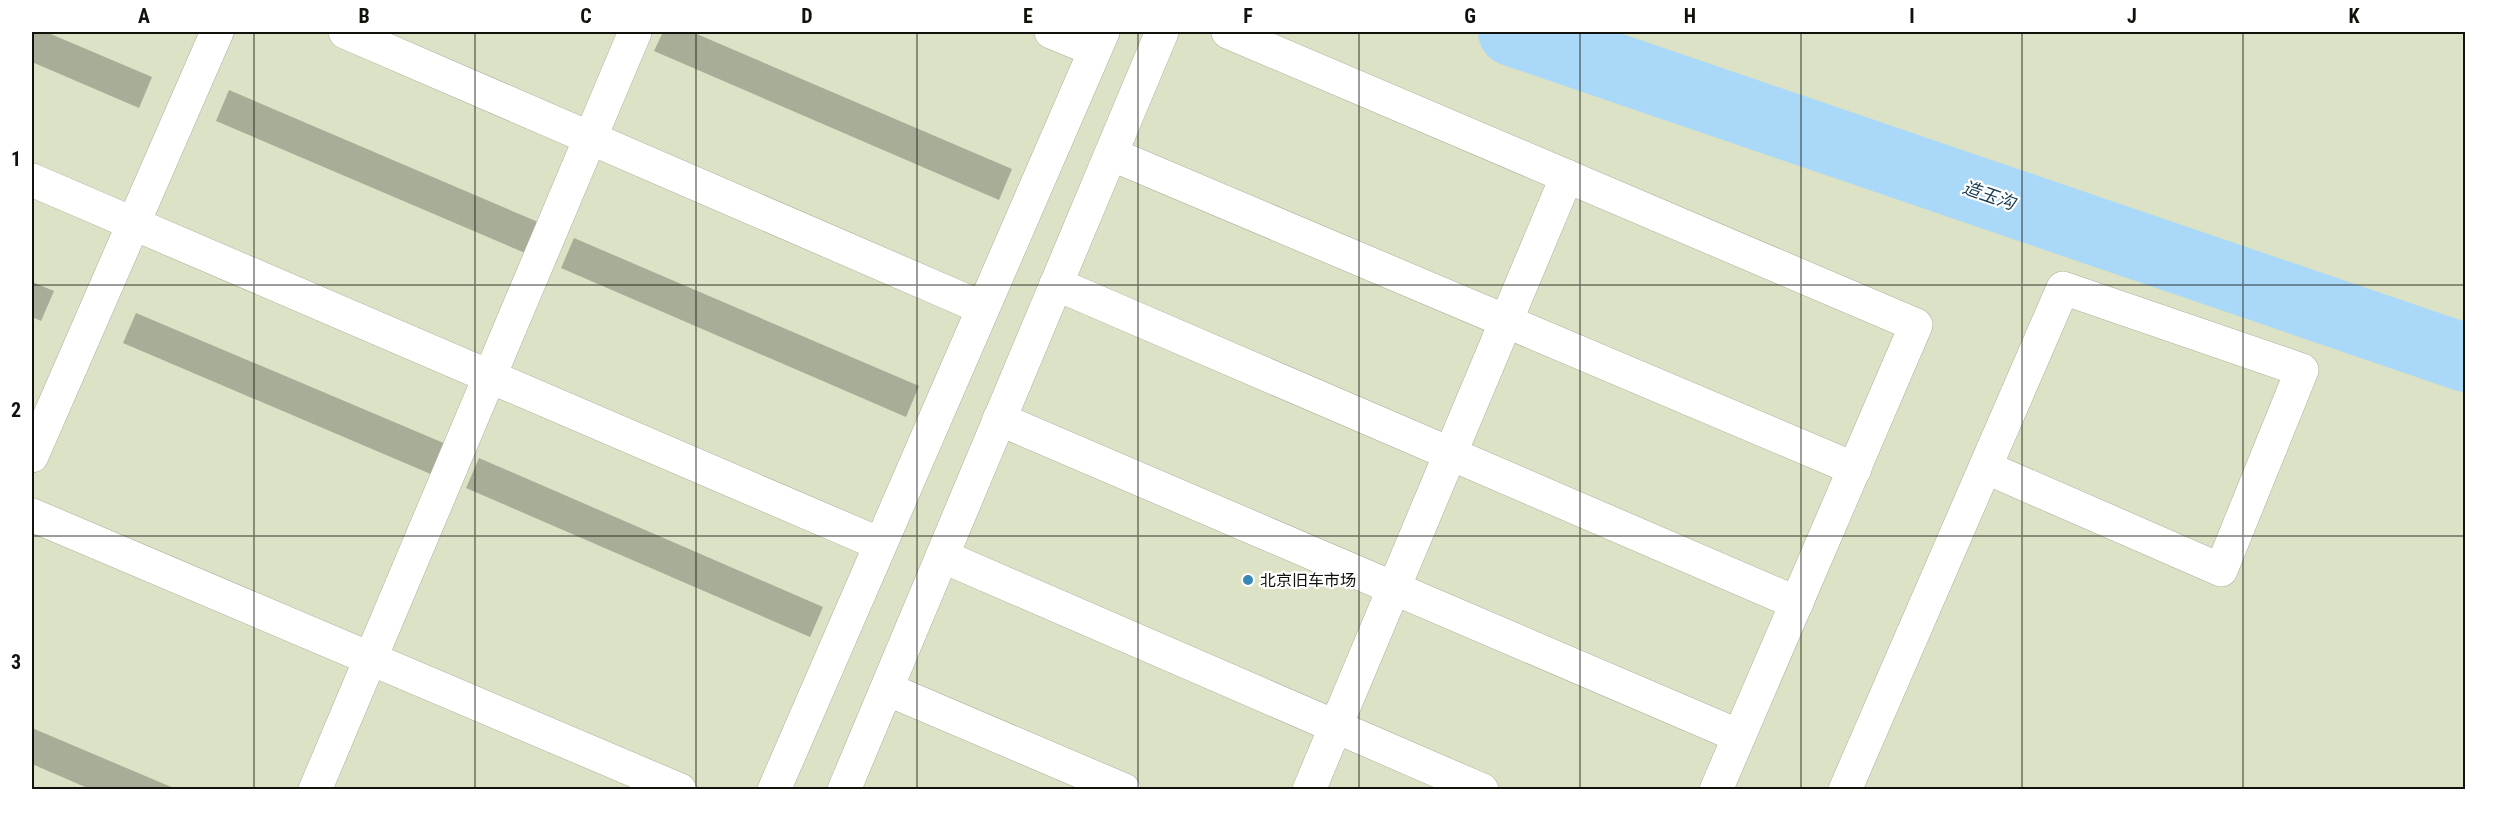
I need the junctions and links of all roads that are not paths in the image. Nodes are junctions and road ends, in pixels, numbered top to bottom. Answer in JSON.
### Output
{"nodes":[{"id":1,"x":217,"y":32,"type":"edge"},
{"id":2,"x":345,"y":32,"type":"edge"},
{"id":3,"x":635,"y":32,"type":"edge"},
{"id":4,"x":1051,"y":32,"type":"edge"},
{"id":5,"x":1162,"y":32,"type":"edge"},
{"id":6,"x":1228,"y":32,"type":"edge"},
{"id":7,"x":1099,"y":41,"type":"edge"},
{"id":8,"x":590,"y":138,"type":"junction"},
{"id":9,"x":1111,"y":154,"type":"junction"},
{"id":10,"x":1567,"y":176,"type":"junction"},
{"id":11,"x":32,"y":180,"type":"edge"},
{"id":12,"x":134,"y":224,"type":"junction"},
{"id":13,"x":1056,"y":284,"type":"junction"},
{"id":14,"x":983,"y":308,"type":"junction"},
{"id":15,"x":1506,"y":321,"type":"junction"},
{"id":16,"x":489,"y":377,"type":"junction"},
{"id":17,"x":999,"y":419,"type":"junction"},
{"id":18,"x":1450,"y":454,"type":"junction"},
{"id":19,"x":32,"y":456,"type":"edge"},
{"id":20,"x":1985,"y":467,"type":"junction"},
{"id":21,"x":1855,"y":469,"type":"junction"},
{"id":22,"x":32,"y":515,"type":"edge"},
{"id":23,"x":880,"y":544,"type":"junction"},
{"id":24,"x":942,"y":556,"type":"junction"},
{"id":25,"x":1394,"y":588,"type":"junction"},
{"id":26,"x":1797,"y":603,"type":"junction"},
{"id":27,"x":370,"y":658,"type":"junction"},
{"id":28,"x":887,"y":689,"type":"junction"},
{"id":29,"x":1336,"y":726,"type":"junction"},
{"id":30,"x":1739,"y":736,"type":"junction"},
{"id":31,"x":315,"y":789,"type":"edge"},
{"id":32,"x":680,"y":789,"type":"edge"},
{"id":33,"x":774,"y":789,"type":"edge"},
{"id":34,"x":844,"y":789,"type":"edge"},
{"id":35,"x":1124,"y":789,"type":"edge"},
{"id":36,"x":1309,"y":789,"type":"edge"},
{"id":37,"x":1482,"y":789,"type":"edge"},
{"id":38,"x":1716,"y":789,"type":"edge"},
{"id":39,"x":1845,"y":789,"type":"edge"}],
"edges":[{"from":1,"to":12,"type":"street"},
{"from":2,"to":8,"type":"street"},
{"from":3,"to":8,"type":"street"},
{"from":4,"to":7,"type":"street"},
{"from":5,"to":9,"type":"street"},
{"from":6,"to":10,"type":"street"},
{"from":7,"to":14,"type":"street"},
{"from":8,"to":14,"type":"street"},
{"from":8,"to":16,"type":"street"},
{"from":9,"to":13,"type":"street"},
{"from":9,"to":15,"type":"street"},
{"from":10,"to":15,"type":"street"},
{"from":10,"to":21,"type":"street"},
{"from":11,"to":12,"type":"street"},
{"from":12,"to":16,"type":"street"},
{"from":12,"to":19,"type":"street"},
{"from":13,"to":17,"type":"street"},
{"from":13,"to":18,"type":"street"},
{"from":14,"to":23,"type":"street"},
{"from":15,"to":18,"type":"street"},
{"from":15,"to":21,"type":"street"},
{"from":16,"to":23,"type":"street"},
{"from":16,"to":27,"type":"street"},
{"from":17,"to":24,"type":"street"},
{"from":17,"to":25,"type":"street"},
{"from":18,"to":25,"type":"street"},
{"from":18,"to":26,"type":"street"},
{"from":20,"to":20,"type":"street"},
{"from":20,"to":39,"type":"street"},
{"from":21,"to":26,"type":"street"},
{"from":22,"to":27,"type":"street"},
{"from":23,"to":33,"type":"street"},
{"from":24,"to":28,"type":"street"},
{"from":24,"to":29,"type":"street"},
{"from":25,"to":29,"type":"street"},
{"from":25,"to":30,"type":"street"},
{"from":26,"to":30,"type":"street"},
{"from":27,"to":31,"type":"street"},
{"from":27,"to":32,"type":"street"},
{"from":28,"to":34,"type":"street"},
{"from":28,"to":35,"type":"street"},
{"from":29,"to":36,"type":"street"},
{"from":29,"to":37,"type":"street"},
{"from":30,"to":38,"type":"street"}]}
